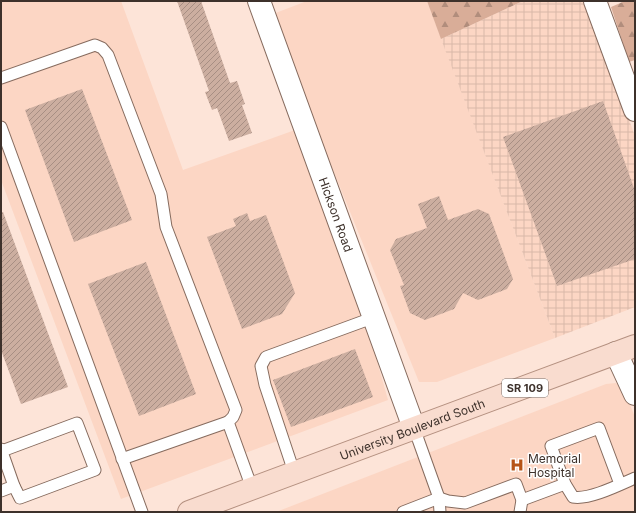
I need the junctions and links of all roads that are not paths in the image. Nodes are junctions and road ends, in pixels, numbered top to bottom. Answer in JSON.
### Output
{"nodes":[{"id":1,"x":259,"y":1,"type":"edge"},
{"id":2,"x":595,"y":1,"type":"edge"},
{"id":3,"x":1,"y":78,"type":"edge"},
{"id":4,"x":635,"y":110,"type":"edge"},
{"id":5,"x":1,"y":127,"type":"edge"},
{"id":6,"x":375,"y":317,"type":"junction"},
{"id":7,"x":626,"y":350,"type":"edge"},
{"id":8,"x":635,"y":394,"type":"edge"},
{"id":9,"x":228,"y":422,"type":"junction"},
{"id":10,"x":414,"y":428,"type":"junction"},
{"id":11,"x":2,"y":450,"type":"edge"},
{"id":12,"x":122,"y":459,"type":"junction"},
{"id":13,"x":294,"y":472,"type":"junction"},
{"id":14,"x":635,"y":478,"type":"edge"},
{"id":15,"x":565,"y":484,"type":"junction"},
{"id":16,"x":620,"y":484,"type":"junction"},
{"id":17,"x":14,"y":486,"type":"junction"},
{"id":18,"x":252,"y":488,"type":"junction"},
{"id":19,"x":1,"y":491,"type":"edge"},
{"id":20,"x":439,"y":498,"type":"junction"},
{"id":21,"x":522,"y":500,"type":"junction"},
{"id":22,"x":142,"y":512,"type":"edge"},
{"id":23,"x":189,"y":512,"type":"edge"},
{"id":24,"x":403,"y":512,"type":"edge"},
{"id":25,"x":440,"y":512,"type":"edge"},
{"id":26,"x":520,"y":512,"type":"edge"}],
"edges":[{"from":1,"to":6,"type":"street","name":"Hickson Road"},
{"from":2,"to":4,"type":"street"},
{"from":3,"to":9,"type":"lane"},
{"from":5,"to":12,"type":"lane"},
{"from":6,"to":10,"type":"street","name":"Hickson Road"},
{"from":6,"to":13,"type":"lane"},
{"from":7,"to":8,"type":"street"},
{"from":7,"to":10,"type":"main road","name":"University Boulevard South","number":"SR 109"},
{"from":9,"to":12,"type":"lane"},
{"from":9,"to":18,"type":"lane"},
{"from":10,"to":13,"type":"main road","name":"University Boulevard South","number":"SR 109"},
{"from":10,"to":20,"type":"lane"},
{"from":11,"to":17,"type":"lane"},
{"from":11,"to":17,"type":"lane"},
{"from":12,"to":22,"type":"lane"},
{"from":13,"to":18,"type":"main road","name":"University Boulevard South","number":"SR 109"},
{"from":14,"to":16,"type":"lane"},
{"from":15,"to":16,"type":"lane"},
{"from":15,"to":16,"type":"lane"},
{"from":15,"to":21,"type":"lane"},
{"from":17,"to":19,"type":"lane"},
{"from":18,"to":23,"type":"main road","name":"University Boulevard South","number":"SR 109"},
{"from":20,"to":21,"type":"lane"},
{"from":20,"to":24,"type":"lane"},
{"from":20,"to":25,"type":"lane"},
{"from":21,"to":26,"type":"lane"}]}
